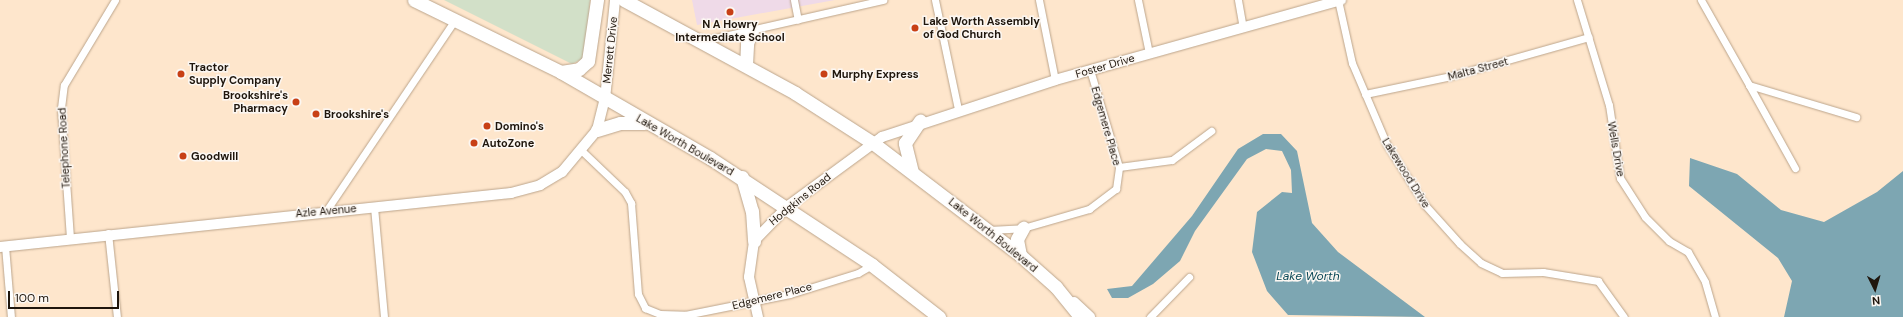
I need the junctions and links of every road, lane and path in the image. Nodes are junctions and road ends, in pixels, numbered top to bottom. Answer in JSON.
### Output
{"nodes":[{"id":1,"x":115,"y":0,"type":"edge"},
{"id":2,"x":414,"y":0,"type":"edge"},
{"id":3,"x":597,"y":0,"type":"edge"},
{"id":4,"x":616,"y":0,"type":"edge"},
{"id":5,"x":624,"y":0,"type":"edge"},
{"id":6,"x":794,"y":0,"type":"edge"},
{"id":7,"x":883,"y":0,"type":"edge"},
{"id":8,"x":934,"y":0,"type":"edge"},
{"id":9,"x":1039,"y":0,"type":"edge"},
{"id":10,"x":1138,"y":0,"type":"edge"},
{"id":11,"x":1238,"y":0,"type":"edge"},
{"id":12,"x":1339,"y":0,"type":"edge"},
{"id":13,"x":1577,"y":0,"type":"edge"},
{"id":14,"x":1701,"y":0,"type":"edge"},
{"id":15,"x":798,"y":20,"type":"junction"},
{"id":16,"x":454,"y":21,"type":"junction"},
{"id":17,"x":1243,"y":27,"type":"junction"},
{"id":18,"x":752,"y":31,"type":"junction"},
{"id":19,"x":1589,"y":37,"type":"junction"},
{"id":20,"x":702,"y":41,"type":"junction"},
{"id":21,"x":1150,"y":53,"type":"junction"},
{"id":22,"x":746,"y":65,"type":"junction"},
{"id":23,"x":1090,"y":70,"type":"junction"},
{"id":24,"x":561,"y":72,"type":"junction"},
{"id":25,"x":1055,"y":80,"type":"junction"},
{"id":26,"x":1749,"y":85,"type":"junction"},
{"id":27,"x":1365,"y":94,"type":"junction"},
{"id":28,"x":605,"y":99,"type":"junction"},
{"id":29,"x":958,"y":109,"type":"junction"},
{"id":30,"x":1856,"y":117,"type":"dead end"},
{"id":31,"x":920,"y":121,"type":"junction"},
{"id":32,"x":649,"y":124,"type":"junction"},
{"id":33,"x":597,"y":130,"type":"junction"},
{"id":34,"x":1211,"y":131,"type":"dead end"},
{"id":35,"x":873,"y":143,"type":"junction"},
{"id":36,"x":582,"y":151,"type":"junction"},
{"id":37,"x":1119,"y":167,"type":"junction"},
{"id":38,"x":1795,"y":168,"type":"dead end"},
{"id":39,"x":912,"y":172,"type":"junction"},
{"id":40,"x":742,"y":177,"type":"junction"},
{"id":41,"x":788,"y":206,"type":"junction"},
{"id":42,"x":374,"y":207,"type":"junction"},
{"id":43,"x":326,"y":211,"type":"junction"},
{"id":44,"x":1023,"y":228,"type":"junction"},
{"id":45,"x":989,"y":230,"type":"junction"},
{"id":46,"x":108,"y":233,"type":"junction"},
{"id":47,"x":70,"y":238,"type":"junction"},
{"id":48,"x":754,"y":241,"type":"junction"},
{"id":49,"x":3,"y":246,"type":"edge"},
{"id":50,"x":1020,"y":255,"type":"junction"},
{"id":51,"x":872,"y":264,"type":"junction"},
{"id":52,"x":1189,"y":277,"type":"dead end"},
{"id":53,"x":1056,"y":286,"type":"junction"},
{"id":54,"x":754,"y":302,"type":"junction"},
{"id":55,"x":11,"y":317,"type":"edge"},
{"id":56,"x":117,"y":317,"type":"edge"},
{"id":57,"x":384,"y":317,"type":"edge"},
{"id":58,"x":758,"y":317,"type":"edge"},
{"id":59,"x":939,"y":317,"type":"edge"},
{"id":60,"x":1080,"y":317,"type":"edge"},
{"id":61,"x":1090,"y":317,"type":"edge"},
{"id":62,"x":1150,"y":317,"type":"edge"},
{"id":63,"x":1624,"y":317,"type":"edge"},
{"id":64,"x":1716,"y":317,"type":"edge"}],
"edges":[{"from":1,"to":47,"type":"street","name":"Telephone Road"},
{"from":2,"to":16,"type":"highway","name":"Lake Worth Boulevard"},
{"from":3,"to":24,"type":"highway"},
{"from":4,"to":28,"type":"main road","name":"Merrett Drive"},
{"from":5,"to":20,"type":"highway","name":"Lake Worth Boulevard"},
{"from":6,"to":15,"type":"street"},
{"from":7,"to":15,"type":"street"},
{"from":8,"to":29,"type":"street"},
{"from":9,"to":25,"type":"street"},
{"from":10,"to":21,"type":"street"},
{"from":11,"to":17,"type":"street"},
{"from":12,"to":17,"type":"main road","name":"Foster Drive"},
{"from":12,"to":27,"type":"street","name":"Lakewood Drive"},
{"from":13,"to":19,"type":"street","name":"Wells Drive"},
{"from":14,"to":26,"type":"street"},
{"from":15,"to":18,"type":"street"},
{"from":16,"to":24,"type":"highway","name":"Lake Worth Boulevard"},
{"from":16,"to":43,"type":"street"},
{"from":17,"to":21,"type":"main road","name":"Foster Drive"},
{"from":18,"to":20,"type":"street"},
{"from":18,"to":22,"type":"highway"},
{"from":19,"to":27,"type":"street","name":"Malta Street"},
{"from":19,"to":64,"type":"street","name":"Wells Drive"},
{"from":20,"to":22,"type":"highway","name":"Lake Worth Boulevard"},
{"from":21,"to":23,"type":"main road","name":"Foster Drive"},
{"from":22,"to":35,"type":"highway","name":"Lake Worth Boulevard"},
{"from":23,"to":25,"type":"main road","name":"Foster Drive"},
{"from":23,"to":37,"type":"street","name":"Edgemere Place"},
{"from":24,"to":28,"type":"highway","name":"Lake Worth Boulevard"},
{"from":25,"to":29,"type":"main road","name":"Foster Drive"},
{"from":26,"to":30,"type":"street"},
{"from":26,"to":38,"type":"street"},
{"from":27,"to":63,"type":"street","name":"Lakewood Drive"},
{"from":28,"to":32,"type":"highway","name":"Lake Worth Boulevard"},
{"from":28,"to":33,"type":"main road","name":"Azle Avenue"},
{"from":29,"to":31,"type":"main road","name":"Foster Drive"},
{"from":31,"to":35,"type":"main road","name":"Foster Drive"},
{"from":31,"to":39,"type":"highway"},
{"from":32,"to":33,"type":"highway"},
{"from":32,"to":40,"type":"highway","name":"Lake Worth Boulevard"},
{"from":33,"to":36,"type":"main road","name":"Azle Avenue"},
{"from":34,"to":37,"type":"street"},
{"from":35,"to":39,"type":"highway","name":"Lake Worth Boulevard"},
{"from":35,"to":41,"type":"main road","name":"Hodgkins Road"},
{"from":36,"to":42,"type":"main road","name":"Azle Avenue"},
{"from":36,"to":54,"type":"street","name":"Edgemere Place"},
{"from":37,"to":44,"type":"street","name":"Edgemere Place"},
{"from":39,"to":45,"type":"highway","name":"Lake Worth Boulevard"},
{"from":40,"to":41,"type":"highway","name":"Lake Worth Boulevard"},
{"from":40,"to":48,"type":"highway"},
{"from":41,"to":48,"type":"main road","name":"Hodgkins Road"},
{"from":41,"to":51,"type":"highway","name":"Lake Worth Boulevard"},
{"from":42,"to":43,"type":"main road","name":"Azle Avenue"},
{"from":42,"to":57,"type":"street"},
{"from":43,"to":46,"type":"main road","name":"Azle Avenue"},
{"from":44,"to":45,"type":"street","name":"Edgemere Place"},
{"from":44,"to":50,"type":"highway"},
{"from":45,"to":50,"type":"highway","name":"Lake Worth Boulevard"},
{"from":46,"to":47,"type":"main road","name":"Azle Avenue"},
{"from":46,"to":56,"type":"street"},
{"from":47,"to":49,"type":"main road","name":"Azle Avenue"},
{"from":48,"to":54,"type":"main road","name":"Hodgkins Road"},
{"from":49,"to":55,"type":"street"},
{"from":50,"to":53,"type":"highway","name":"Lake Worth Boulevard"},
{"from":51,"to":54,"type":"street","name":"Edgemere Place"},
{"from":51,"to":59,"type":"highway","name":"Lake Worth Boulevard"},
{"from":52,"to":62,"type":"street"},
{"from":53,"to":60,"type":"highway"},
{"from":53,"to":61,"type":"main road","name":"Lake Worth Boulevard"},
{"from":54,"to":58,"type":"main road","name":"Hodgkins Road"}]}
